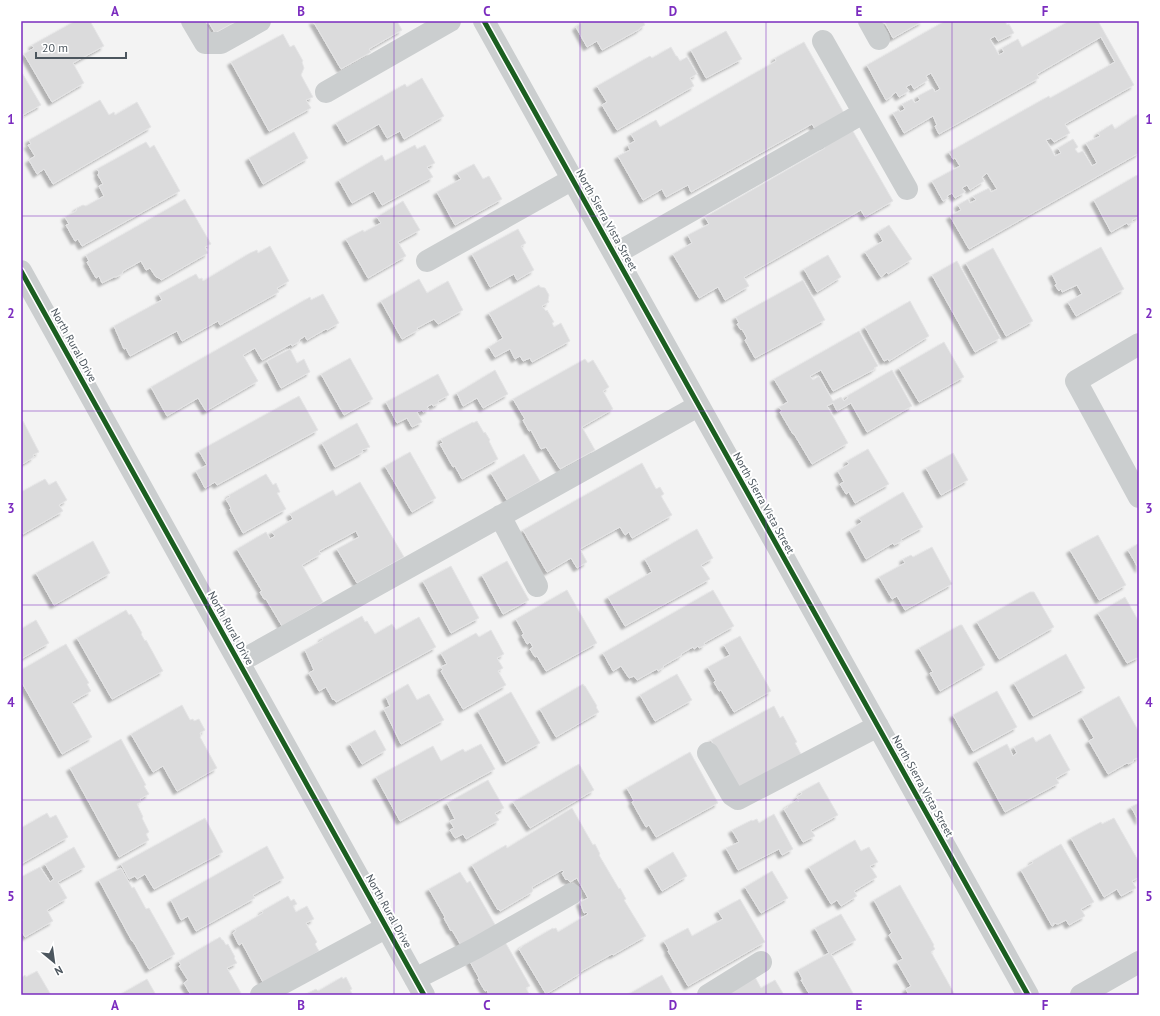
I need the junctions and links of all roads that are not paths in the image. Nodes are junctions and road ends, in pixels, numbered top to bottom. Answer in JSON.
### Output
{"nodes":[{"id":1,"x":192,"y":21,"type":"edge"},
{"id":2,"x":260,"y":21,"type":"edge"},
{"id":3,"x":450,"y":21,"type":"edge"},
{"id":4,"x":484,"y":21,"type":"edge"},
{"id":5,"x":823,"y":41,"type":"dead end"},
{"id":6,"x":326,"y":92,"type":"dead end"},
{"id":7,"x":863,"y":112,"type":"junction"},
{"id":8,"x":572,"y":179,"type":"junction"},
{"id":9,"x":907,"y":189,"type":"dead end"},
{"id":10,"x":615,"y":254,"type":"junction"},
{"id":11,"x":427,"y":261,"type":"dead end"},
{"id":12,"x":23,"y":279,"type":"edge"},
{"id":13,"x":1139,"y":344,"type":"edge"},
{"id":14,"x":698,"y":406,"type":"junction"},
{"id":15,"x":1139,"y":497,"type":"edge"},
{"id":16,"x":500,"y":516,"type":"junction"},
{"id":17,"x":537,"y":586,"type":"dead end"},
{"id":18,"x":239,"y":662,"type":"junction"},
{"id":19,"x":878,"y":726,"type":"junction"},
{"id":20,"x":708,"y":754,"type":"dead end"},
{"id":21,"x":571,"y":894,"type":"dead end"},
{"id":22,"x":387,"y":927,"type":"junction"},
{"id":23,"x":761,"y":962,"type":"dead end"},
{"id":24,"x":1139,"y":962,"type":"edge"},
{"id":25,"x":1119,"y":973,"type":"junction"},
{"id":26,"x":420,"y":987,"type":"edge"},
{"id":27,"x":261,"y":995,"type":"edge"},
{"id":28,"x":708,"y":995,"type":"edge"},
{"id":29,"x":1028,"y":995,"type":"edge"},
{"id":30,"x":1081,"y":995,"type":"edge"},
{"id":31,"x":1114,"y":995,"type":"edge"}],
"edges":[{"from":1,"to":2,"type":"street"},
{"from":3,"to":6,"type":"street"},
{"from":4,"to":8,"type":"street","name":"North Sierra Vista Street"},
{"from":5,"to":7,"type":"street"},
{"from":7,"to":9,"type":"street"},
{"from":7,"to":10,"type":"street"},
{"from":8,"to":10,"type":"street","name":"North Sierra Vista Street"},
{"from":8,"to":11,"type":"street"},
{"from":10,"to":14,"type":"street","name":"North Sierra Vista Street"},
{"from":12,"to":18,"type":"street","name":"North Rural Drive"},
{"from":13,"to":15,"type":"street"},
{"from":14,"to":16,"type":"street"},
{"from":14,"to":19,"type":"street","name":"North Sierra Vista Street"},
{"from":16,"to":17,"type":"street"},
{"from":16,"to":18,"type":"street"},
{"from":18,"to":22,"type":"street","name":"North Rural Drive"},
{"from":19,"to":20,"type":"street"},
{"from":19,"to":29,"type":"street","name":"North Sierra Vista Street"},
{"from":21,"to":26,"type":"street"},
{"from":22,"to":26,"type":"street","name":"North Rural Drive"},
{"from":22,"to":27,"type":"street"},
{"from":23,"to":28,"type":"street"},
{"from":24,"to":25,"type":"street"},
{"from":25,"to":30,"type":"street"},
{"from":25,"to":31,"type":"street"}]}
